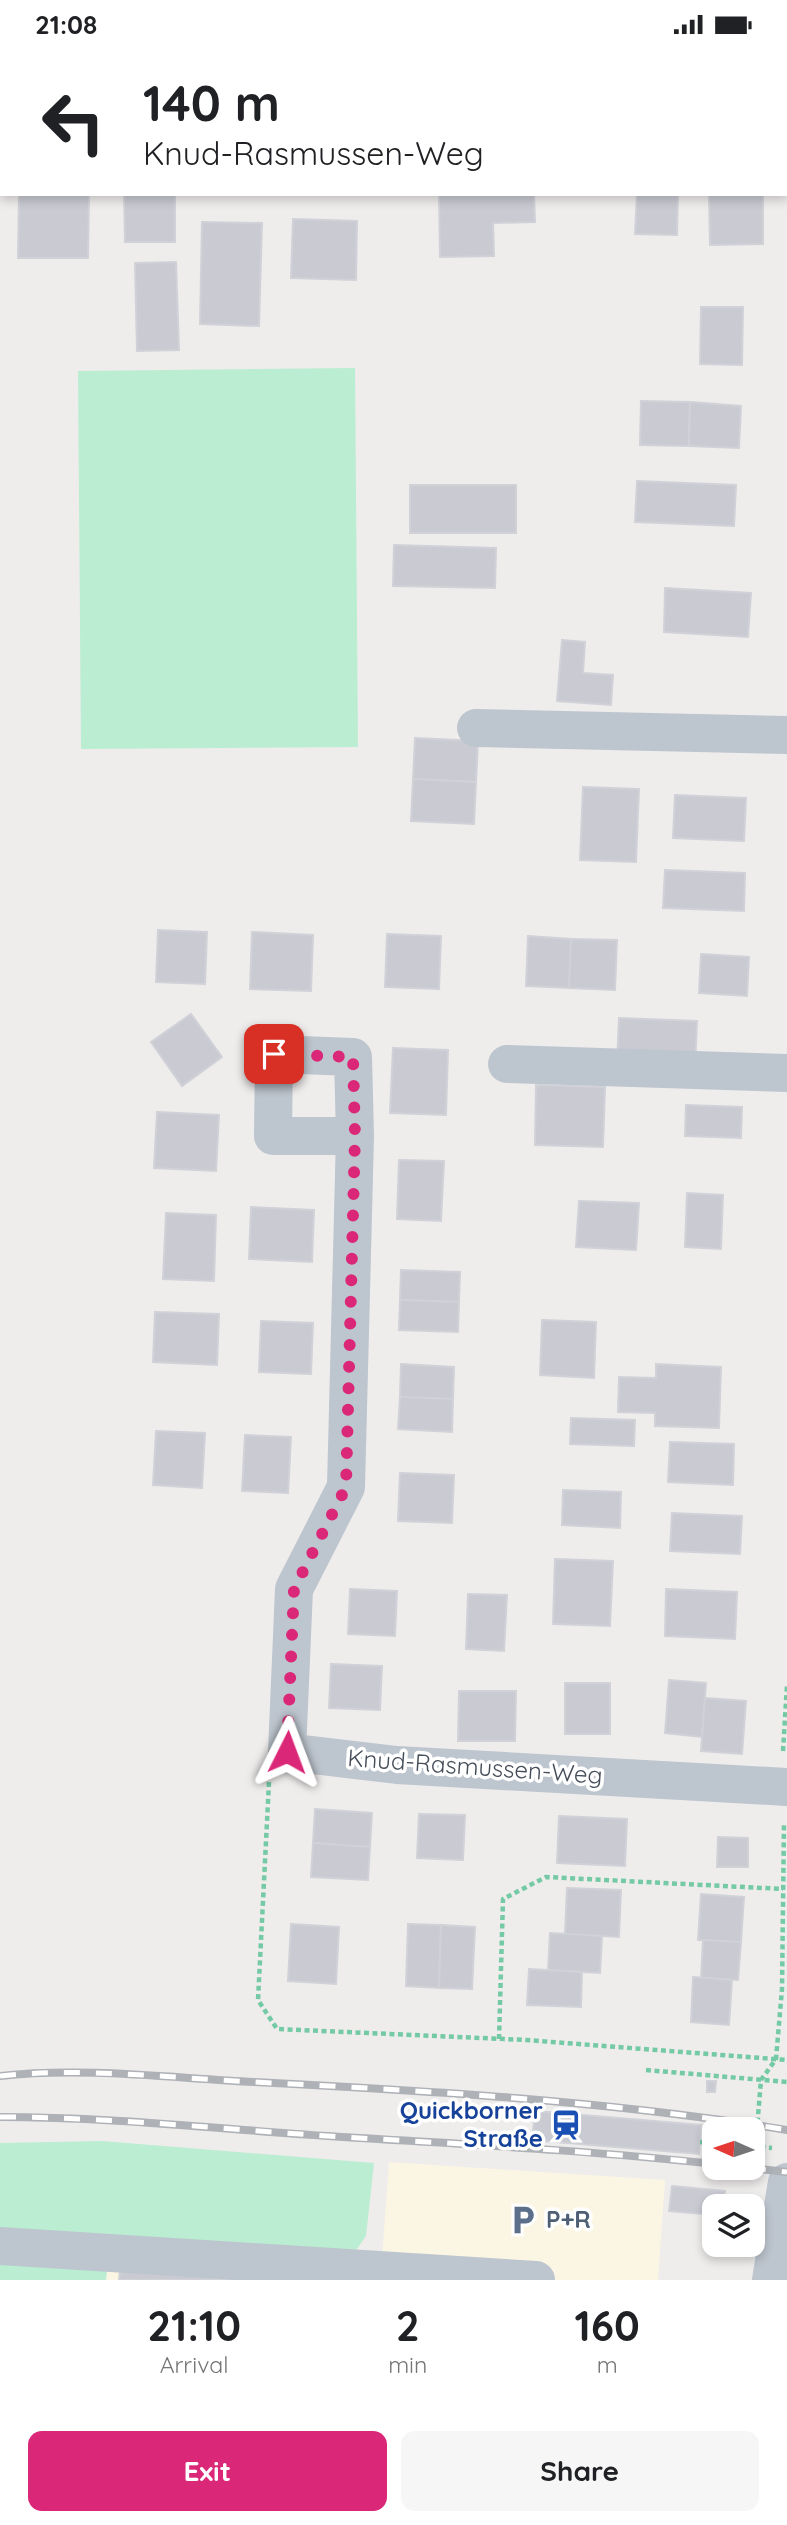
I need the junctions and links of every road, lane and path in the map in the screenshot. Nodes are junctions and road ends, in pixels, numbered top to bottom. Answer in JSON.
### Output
{"nodes":[{"id":1,"x":476,"y":729,"type":"dead end"},
{"id":2,"x":787,"y":736,"type":"edge"},
{"id":3,"x":508,"y":1064,"type":"dead end"},
{"id":4,"x":787,"y":1073,"type":"edge"},
{"id":5,"x":355,"y":1136,"type":"dead end"},
{"id":6,"x":787,"y":1685,"type":"edge"},
{"id":7,"x":269,"y":1777,"type":"dead end"},
{"id":8,"x":785,"y":1786,"type":"edge"},
{"id":9,"x":783,"y":1889,"type":"junction"},
{"id":10,"x":499,"y":2039,"type":"junction"},
{"id":11,"x":776,"y":2059,"type":"junction"},
{"id":12,"x":787,"y":2060,"type":"edge"},
{"id":13,"x":646,"y":2070,"type":"dead end"},
{"id":14,"x":761,"y":2080,"type":"junction"},
{"id":15,"x":787,"y":2082,"type":"edge"},
{"id":16,"x":758,"y":2117,"type":"edge"},
{"id":17,"x":787,"y":2182,"type":"edge"},
{"id":18,"x":0,"y":2246,"type":"edge"},
{"id":19,"x":536,"y":2280,"type":"edge"},
{"id":20,"x":771,"y":2280,"type":"edge"}],
"edges":[{"from":1,"to":2,"type":"street"},
{"from":3,"to":4,"type":"street"},
{"from":5,"to":8,"type":"street","name":"Knud-Rasmussen-Weg"},
{"from":6,"to":8,"type":"path"},
{"from":7,"to":10,"type":"path"},
{"from":8,"to":9,"type":"path"},
{"from":9,"to":10,"type":"path"},
{"from":9,"to":11,"type":"path"},
{"from":10,"to":11,"type":"path"},
{"from":11,"to":12,"type":"path"},
{"from":11,"to":14,"type":"path"},
{"from":13,"to":14,"type":"path"},
{"from":14,"to":15,"type":"path"},
{"from":14,"to":16,"type":"path"},
{"from":17,"to":20,"type":"street"},
{"from":18,"to":19,"type":"street"}]}
